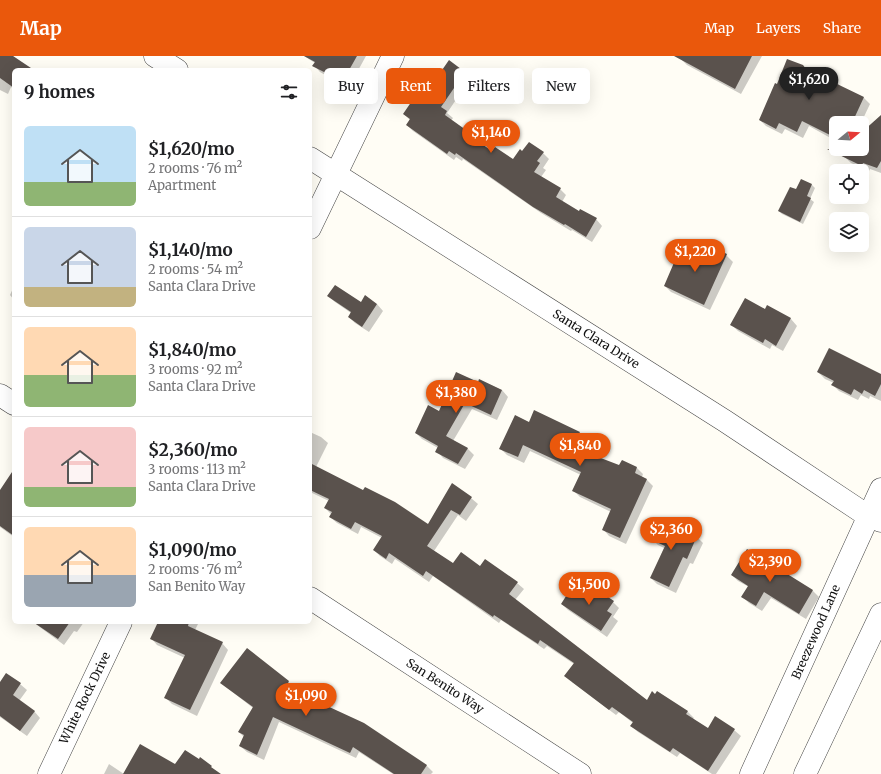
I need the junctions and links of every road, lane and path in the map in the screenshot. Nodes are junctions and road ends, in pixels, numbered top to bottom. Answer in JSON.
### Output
{"nodes":[{"id":1,"x":156,"y":56,"type":"edge"},
{"id":2,"x":393,"y":56,"type":"edge"},
{"id":3,"x":174,"y":68,"type":"edge"},
{"id":4,"x":312,"y":159,"type":"edge"},
{"id":5,"x":335,"y":174,"type":"junction"},
{"id":6,"x":312,"y":224,"type":"edge"},
{"id":7,"x":0,"y":395,"type":"edge"},
{"id":8,"x":12,"y":403,"type":"edge"},
{"id":9,"x":881,"y":489,"type":"edge"},
{"id":10,"x":874,"y":519,"type":"edge"},
{"id":11,"x":312,"y":599,"type":"edge"},
{"id":12,"x":881,"y":614,"type":"edge"},
{"id":13,"x":120,"y":624,"type":"edge"},
{"id":14,"x":49,"y":774,"type":"edge"},
{"id":15,"x":580,"y":774,"type":"edge"},
{"id":16,"x":751,"y":774,"type":"edge"},
{"id":17,"x":804,"y":774,"type":"edge"}],
"edges":[{"from":1,"to":3,"type":"street"},
{"from":2,"to":5,"type":"street"},
{"from":4,"to":5,"type":"street","name":"Santa Clara Drive"},
{"from":5,"to":6,"type":"street"},
{"from":5,"to":10,"type":"street","name":"Santa Clara Drive"},
{"from":7,"to":8,"type":"street"},
{"from":9,"to":10,"type":"street","name":"Breezewood Lane"},
{"from":10,"to":16,"type":"street","name":"Breezewood Lane"},
{"from":11,"to":15,"type":"street","name":"San Benito Way"},
{"from":12,"to":17,"type":"street"},
{"from":13,"to":14,"type":"street","name":"White Rock Drive"}]}
